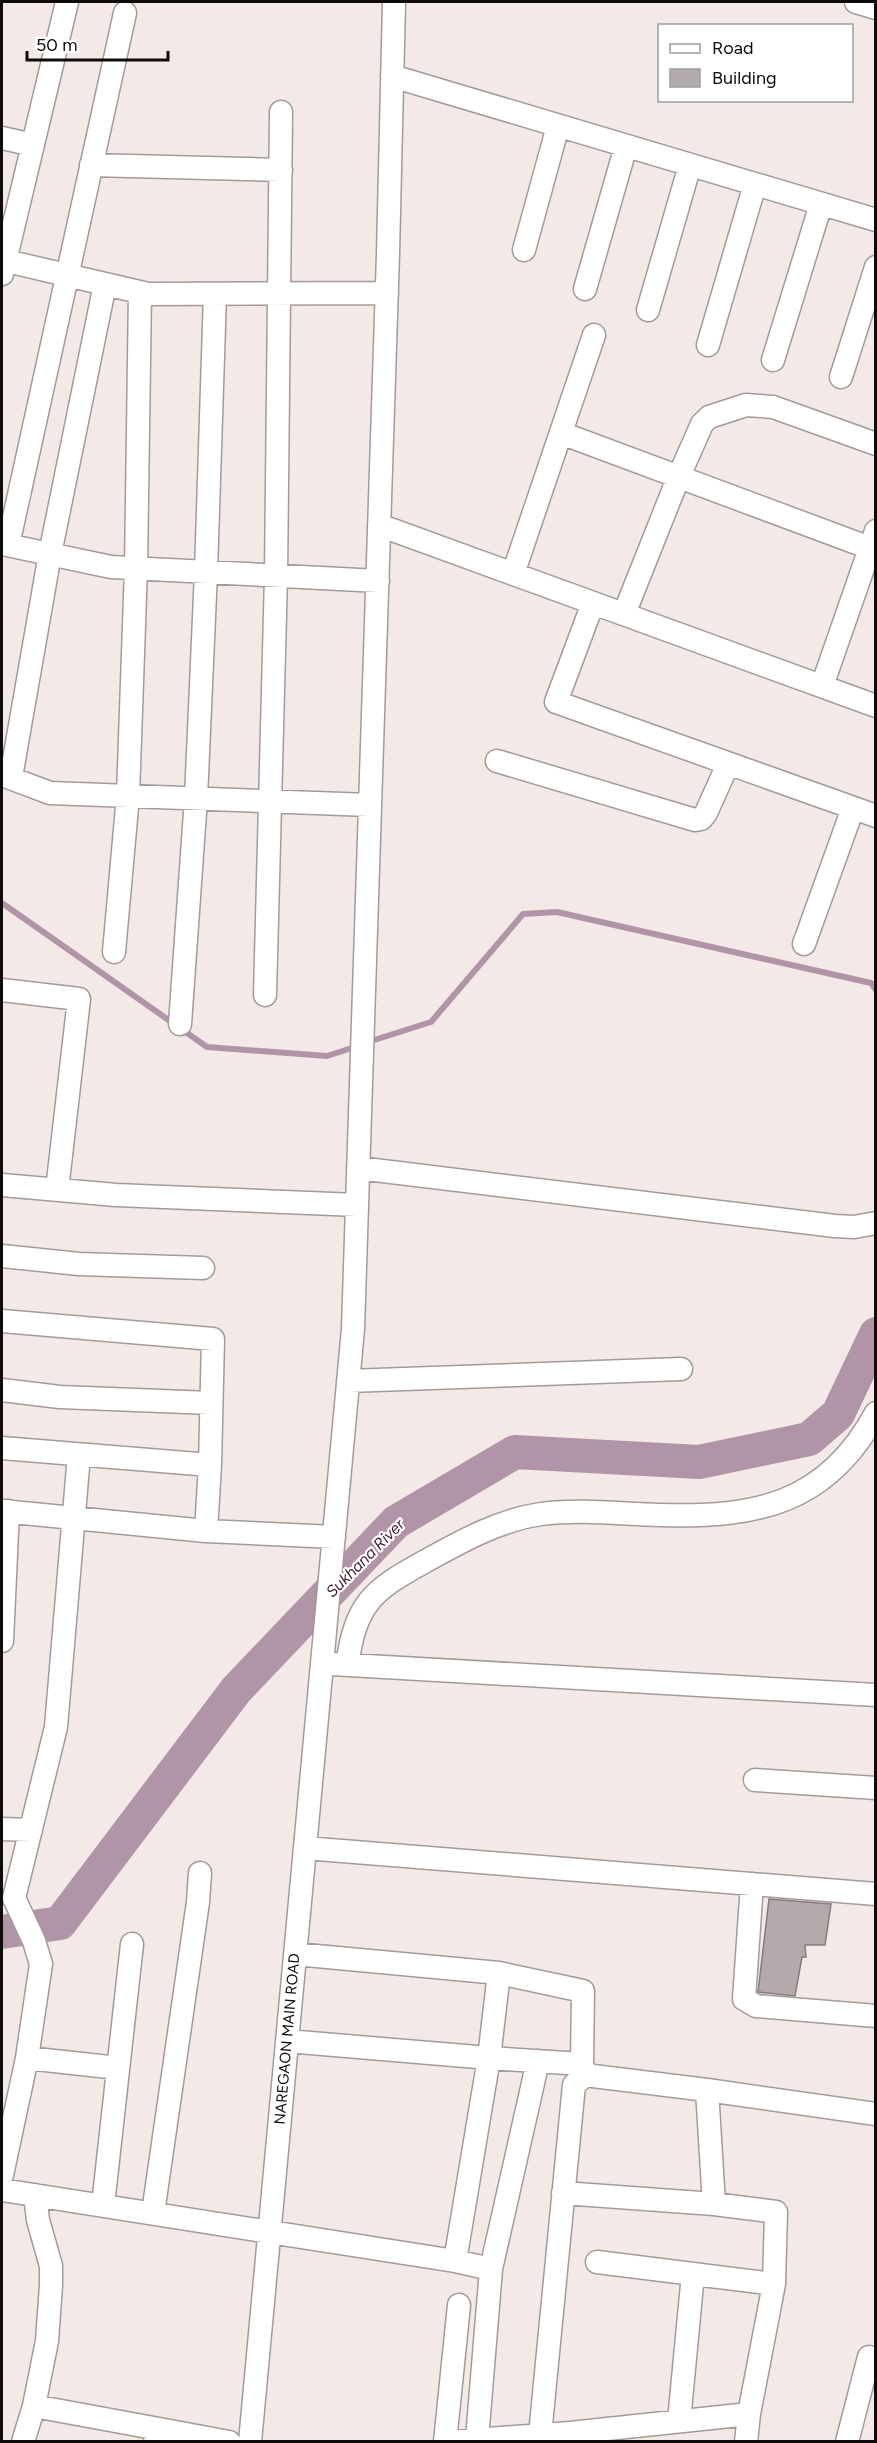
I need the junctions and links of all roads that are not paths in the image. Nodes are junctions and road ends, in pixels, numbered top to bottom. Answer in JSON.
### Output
{"nodes":[{"id":1,"x":67,"y":2,"type":"edge"},
{"id":2,"x":394,"y":2,"type":"edge"},
{"id":3,"x":856,"y":2,"type":"edge"},
{"id":4,"x":876,"y":8,"type":"edge"},
{"id":5,"x":125,"y":13,"type":"dead end"},
{"id":6,"x":392,"y":76,"type":"junction"},
{"id":7,"x":281,"y":112,"type":"dead end"},
{"id":8,"x":558,"y":126,"type":"junction"},
{"id":9,"x":2,"y":138,"type":"edge"},
{"id":10,"x":33,"y":145,"type":"junction"},
{"id":11,"x":626,"y":146,"type":"junction"},
{"id":12,"x":91,"y":165,"type":"junction"},
{"id":13,"x":690,"y":165,"type":"junction"},
{"id":14,"x":281,"y":170,"type":"junction"},
{"id":15,"x":755,"y":184,"type":"junction"},
{"id":16,"x":821,"y":204,"type":"junction"},
{"id":17,"x":876,"y":220,"type":"edge"},
{"id":18,"x":524,"y":250,"type":"dead end"},
{"id":19,"x":2,"y":265,"type":"edge"},
{"id":20,"x":876,"y":267,"type":"edge"},
{"id":21,"x":65,"y":276,"type":"junction"},
{"id":22,"x":105,"y":284,"type":"junction"},
{"id":23,"x":585,"y":289,"type":"dead end"},
{"id":24,"x":140,"y":292,"type":"junction"},
{"id":25,"x":387,"y":293,"type":"junction"},
{"id":26,"x":214,"y":294,"type":"junction"},
{"id":27,"x":279,"y":294,"type":"junction"},
{"id":28,"x":648,"y":310,"type":"dead end"},
{"id":29,"x":594,"y":335,"type":"dead end"},
{"id":30,"x":708,"y":345,"type":"dead end"},
{"id":31,"x":773,"y":360,"type":"dead end"},
{"id":32,"x":841,"y":377,"type":"dead end"},
{"id":33,"x":561,"y":433,"type":"junction"},
{"id":34,"x":876,"y":444,"type":"edge"},
{"id":35,"x":679,"y":476,"type":"junction"},
{"id":36,"x":379,"y":525,"type":"junction"},
{"id":37,"x":873,"y":540,"type":"edge"},
{"id":38,"x":5,"y":544,"type":"edge"},
{"id":39,"x":50,"y":554,"type":"junction"},
{"id":40,"x":136,"y":568,"type":"junction"},
{"id":41,"x":206,"y":572,"type":"junction"},
{"id":42,"x":513,"y":574,"type":"junction"},
{"id":43,"x":276,"y":576,"type":"junction"},
{"id":44,"x":378,"y":581,"type":"junction"},
{"id":45,"x":593,"y":603,"type":"junction"},
{"id":46,"x":624,"y":614,"type":"junction"},
{"id":47,"x":822,"y":687,"type":"junction"},
{"id":48,"x":876,"y":706,"type":"edge"},
{"id":49,"x":497,"y":761,"type":"dead end"},
{"id":50,"x":728,"y":764,"type":"junction"},
{"id":51,"x":6,"y":776,"type":"edge"},
{"id":52,"x":128,"y":796,"type":"junction"},
{"id":53,"x":196,"y":798,"type":"junction"},
{"id":54,"x":270,"y":801,"type":"junction"},
{"id":55,"x":370,"y":805,"type":"junction"},
{"id":56,"x":853,"y":808,"type":"junction"},
{"id":57,"x":876,"y":816,"type":"edge"},
{"id":58,"x":804,"y":944,"type":"dead end"},
{"id":59,"x":114,"y":952,"type":"dead end"},
{"id":60,"x":2,"y":990,"type":"edge"},
{"id":61,"x":265,"y":994,"type":"dead end"},
{"id":62,"x":180,"y":1024,"type":"dead end"},
{"id":63,"x":358,"y":1167,"type":"junction"},
{"id":64,"x":2,"y":1185,"type":"edge"},
{"id":65,"x":57,"y":1190,"type":"junction"},
{"id":66,"x":357,"y":1204,"type":"junction"},
{"id":67,"x":876,"y":1223,"type":"edge"},
{"id":68,"x":2,"y":1256,"type":"edge"},
{"id":69,"x":203,"y":1268,"type":"dead end"},
{"id":70,"x":2,"y":1321,"type":"edge"},
{"id":71,"x":681,"y":1369,"type":"dead end"},
{"id":72,"x":348,"y":1381,"type":"junction"},
{"id":73,"x":2,"y":1390,"type":"edge"},
{"id":74,"x":212,"y":1403,"type":"junction"},
{"id":75,"x":876,"y":1413,"type":"edge"},
{"id":76,"x":2,"y":1448,"type":"edge"},
{"id":77,"x":79,"y":1455,"type":"junction"},
{"id":78,"x":210,"y":1465,"type":"junction"},
{"id":79,"x":5,"y":1511,"type":"edge"},
{"id":80,"x":74,"y":1516,"type":"junction"},
{"id":81,"x":206,"y":1531,"type":"junction"},
{"id":82,"x":334,"y":1537,"type":"junction"},
{"id":83,"x":2,"y":1641,"type":"edge"},
{"id":84,"x":322,"y":1663,"type":"junction"},
{"id":85,"x":346,"y":1665,"type":"junction"},
{"id":86,"x":876,"y":1695,"type":"edge"},
{"id":87,"x":755,"y":1780,"type":"dead end"},
{"id":88,"x":876,"y":1788,"type":"edge"},
{"id":89,"x":2,"y":1829,"type":"edge"},
{"id":90,"x":31,"y":1830,"type":"junction"},
{"id":91,"x":305,"y":1848,"type":"junction"},
{"id":92,"x":200,"y":1873,"type":"dead end"},
{"id":93,"x":752,"y":1884,"type":"junction"},
{"id":94,"x":876,"y":1894,"type":"edge"},
{"id":95,"x":132,"y":1944,"type":"dead end"},
{"id":96,"x":295,"y":1954,"type":"junction"},
{"id":97,"x":499,"y":1973,"type":"junction"},
{"id":98,"x":876,"y":2016,"type":"edge"},
{"id":99,"x":287,"y":2041,"type":"junction"},
{"id":100,"x":27,"y":2058,"type":"junction"},
{"id":101,"x":489,"y":2058,"type":"junction"},
{"id":102,"x":538,"y":2061,"type":"junction"},
{"id":103,"x":118,"y":2068,"type":"junction"},
{"id":104,"x":584,"y":2070,"type":"junction"},
{"id":105,"x":707,"y":2090,"type":"junction"},
{"id":106,"x":876,"y":2114,"type":"edge"},
{"id":107,"x":2,"y":2175,"type":"edge"},
{"id":108,"x":2,"y":2190,"type":"edge"},
{"id":109,"x":563,"y":2193,"type":"junction"},
{"id":110,"x":35,"y":2195,"type":"junction"},
{"id":111,"x":714,"y":2204,"type":"junction"},
{"id":112,"x":103,"y":2205,"type":"junction"},
{"id":113,"x":153,"y":2213,"type":"junction"},
{"id":114,"x":269,"y":2230,"type":"junction"},
{"id":115,"x":454,"y":2261,"type":"junction"},
{"id":116,"x":597,"y":2262,"type":"dead end"},
{"id":117,"x":491,"y":2269,"type":"junction"},
{"id":118,"x":693,"y":2274,"type":"junction"},
{"id":119,"x":774,"y":2284,"type":"junction"},
{"id":120,"x":459,"y":2305,"type":"dead end"},
{"id":121,"x":869,"y":2357,"type":"dead end"},
{"id":122,"x":34,"y":2406,"type":"junction"},
{"id":123,"x":749,"y":2414,"type":"junction"},
{"id":124,"x":679,"y":2421,"type":"junction"},
{"id":125,"x":157,"y":2435,"type":"edge"},
{"id":126,"x":540,"y":2435,"type":"junction"},
{"id":127,"x":477,"y":2439,"type":"junction"},
{"id":128,"x":22,"y":2442,"type":"edge"},
{"id":129,"x":229,"y":2442,"type":"edge"},
{"id":130,"x":250,"y":2442,"type":"edge"},
{"id":131,"x":446,"y":2442,"type":"edge"},
{"id":132,"x":746,"y":2442,"type":"edge"},
{"id":133,"x":848,"y":2442,"type":"edge"}],
"edges":[{"from":1,"to":10,"type":"street"},
{"from":2,"to":6,"type":"street","name":"NAREGAON MAIN ROAD"},
{"from":3,"to":4,"type":"street"},
{"from":5,"to":12,"type":"street"},
{"from":6,"to":8,"type":"street"},
{"from":6,"to":25,"type":"street","name":"NAREGAON MAIN ROAD"},
{"from":7,"to":14,"type":"street"},
{"from":8,"to":11,"type":"street"},
{"from":8,"to":18,"type":"street"},
{"from":9,"to":10,"type":"street"},
{"from":10,"to":19,"type":"street"},
{"from":11,"to":13,"type":"street"},
{"from":11,"to":23,"type":"street"},
{"from":12,"to":14,"type":"street"},
{"from":12,"to":21,"type":"street"},
{"from":13,"to":15,"type":"street"},
{"from":13,"to":28,"type":"street"},
{"from":14,"to":27,"type":"street"},
{"from":15,"to":16,"type":"street"},
{"from":15,"to":30,"type":"street"},
{"from":16,"to":17,"type":"street"},
{"from":16,"to":31,"type":"street"},
{"from":19,"to":21,"type":"street"},
{"from":20,"to":32,"type":"street"},
{"from":21,"to":22,"type":"street"},
{"from":21,"to":38,"type":"street"},
{"from":22,"to":24,"type":"street"},
{"from":22,"to":39,"type":"street"},
{"from":24,"to":26,"type":"street"},
{"from":24,"to":40,"type":"street"},
{"from":25,"to":27,"type":"street"},
{"from":25,"to":36,"type":"street","name":"NAREGAON MAIN ROAD"},
{"from":26,"to":27,"type":"street"},
{"from":26,"to":41,"type":"street"},
{"from":27,"to":43,"type":"street"},
{"from":29,"to":33,"type":"street"},
{"from":33,"to":35,"type":"street"},
{"from":33,"to":42,"type":"street"},
{"from":34,"to":35,"type":"street"},
{"from":35,"to":37,"type":"street"},
{"from":35,"to":46,"type":"street"},
{"from":36,"to":42,"type":"street"},
{"from":36,"to":44,"type":"street","name":"NAREGAON MAIN ROAD"},
{"from":37,"to":47,"type":"street"},
{"from":38,"to":39,"type":"street"},
{"from":39,"to":40,"type":"street"},
{"from":39,"to":51,"type":"street"},
{"from":40,"to":41,"type":"street"},
{"from":40,"to":52,"type":"street"},
{"from":41,"to":43,"type":"street"},
{"from":41,"to":53,"type":"street"},
{"from":42,"to":45,"type":"street"},
{"from":43,"to":44,"type":"street"},
{"from":43,"to":54,"type":"street"},
{"from":44,"to":55,"type":"street","name":"NAREGAON MAIN ROAD"},
{"from":45,"to":46,"type":"street"},
{"from":45,"to":50,"type":"street"},
{"from":46,"to":47,"type":"street"},
{"from":47,"to":48,"type":"street"},
{"from":49,"to":50,"type":"street"},
{"from":50,"to":56,"type":"street"},
{"from":51,"to":52,"type":"street"},
{"from":52,"to":53,"type":"street"},
{"from":52,"to":59,"type":"street"},
{"from":53,"to":54,"type":"street"},
{"from":53,"to":62,"type":"street"},
{"from":54,"to":55,"type":"street"},
{"from":54,"to":61,"type":"street"},
{"from":55,"to":63,"type":"street","name":"NAREGAON MAIN ROAD"},
{"from":56,"to":57,"type":"street"},
{"from":56,"to":58,"type":"street"},
{"from":60,"to":65,"type":"street"},
{"from":63,"to":66,"type":"street","name":"NAREGAON MAIN ROAD"},
{"from":63,"to":67,"type":"street"},
{"from":64,"to":65,"type":"street"},
{"from":65,"to":66,"type":"street"},
{"from":66,"to":72,"type":"street","name":"NAREGAON MAIN ROAD"},
{"from":68,"to":69,"type":"street"},
{"from":70,"to":74,"type":"street"},
{"from":71,"to":72,"type":"street"},
{"from":72,"to":82,"type":"street","name":"NAREGAON MAIN ROAD"},
{"from":73,"to":74,"type":"street"},
{"from":74,"to":78,"type":"street"},
{"from":75,"to":85,"type":"street"},
{"from":76,"to":77,"type":"street"},
{"from":77,"to":78,"type":"street"},
{"from":77,"to":80,"type":"street"},
{"from":78,"to":81,"type":"street"},
{"from":79,"to":80,"type":"street"},
{"from":79,"to":83,"type":"street"},
{"from":80,"to":81,"type":"street"},
{"from":80,"to":90,"type":"street"},
{"from":81,"to":82,"type":"street"},
{"from":82,"to":84,"type":"street","name":"NAREGAON MAIN ROAD"},
{"from":84,"to":85,"type":"street"},
{"from":84,"to":91,"type":"street","name":"NAREGAON MAIN ROAD"},
{"from":85,"to":86,"type":"street"},
{"from":87,"to":88,"type":"street"},
{"from":89,"to":90,"type":"street"},
{"from":90,"to":100,"type":"street"},
{"from":91,"to":93,"type":"street"},
{"from":91,"to":96,"type":"street","name":"NAREGAON MAIN ROAD"},
{"from":92,"to":113,"type":"street"},
{"from":93,"to":94,"type":"street"},
{"from":93,"to":98,"type":"street"},
{"from":95,"to":103,"type":"street"},
{"from":96,"to":97,"type":"street"},
{"from":96,"to":99,"type":"street","name":"NAREGAON MAIN ROAD"},
{"from":97,"to":101,"type":"street"},
{"from":97,"to":104,"type":"street"},
{"from":99,"to":101,"type":"street"},
{"from":99,"to":114,"type":"street","name":"NAREGAON MAIN ROAD"},
{"from":100,"to":103,"type":"street"},
{"from":100,"to":107,"type":"street"},
{"from":101,"to":102,"type":"street"},
{"from":101,"to":115,"type":"street"},
{"from":102,"to":104,"type":"street"},
{"from":102,"to":117,"type":"street"},
{"from":103,"to":112,"type":"street"},
{"from":104,"to":105,"type":"street"},
{"from":104,"to":109,"type":"street"},
{"from":105,"to":106,"type":"street"},
{"from":105,"to":111,"type":"street"},
{"from":108,"to":110,"type":"street"},
{"from":109,"to":111,"type":"street"},
{"from":109,"to":126,"type":"street"},
{"from":110,"to":112,"type":"street"},
{"from":110,"to":122,"type":"street"},
{"from":111,"to":119,"type":"street"},
{"from":112,"to":113,"type":"street"},
{"from":113,"to":114,"type":"street"},
{"from":114,"to":115,"type":"street"},
{"from":114,"to":130,"type":"street","name":"NAREGAON MAIN ROAD"},
{"from":115,"to":117,"type":"street"},
{"from":116,"to":118,"type":"street"},
{"from":117,"to":127,"type":"street"},
{"from":118,"to":119,"type":"street"},
{"from":118,"to":124,"type":"street"},
{"from":119,"to":123,"type":"street"},
{"from":120,"to":131,"type":"street"},
{"from":121,"to":133,"type":"street"},
{"from":122,"to":125,"type":"street"},
{"from":122,"to":128,"type":"street"},
{"from":123,"to":124,"type":"street"},
{"from":123,"to":132,"type":"street"},
{"from":124,"to":126,"type":"street"},
{"from":125,"to":129,"type":"street"},
{"from":126,"to":127,"type":"street"},
{"from":127,"to":131,"type":"street"}]}
